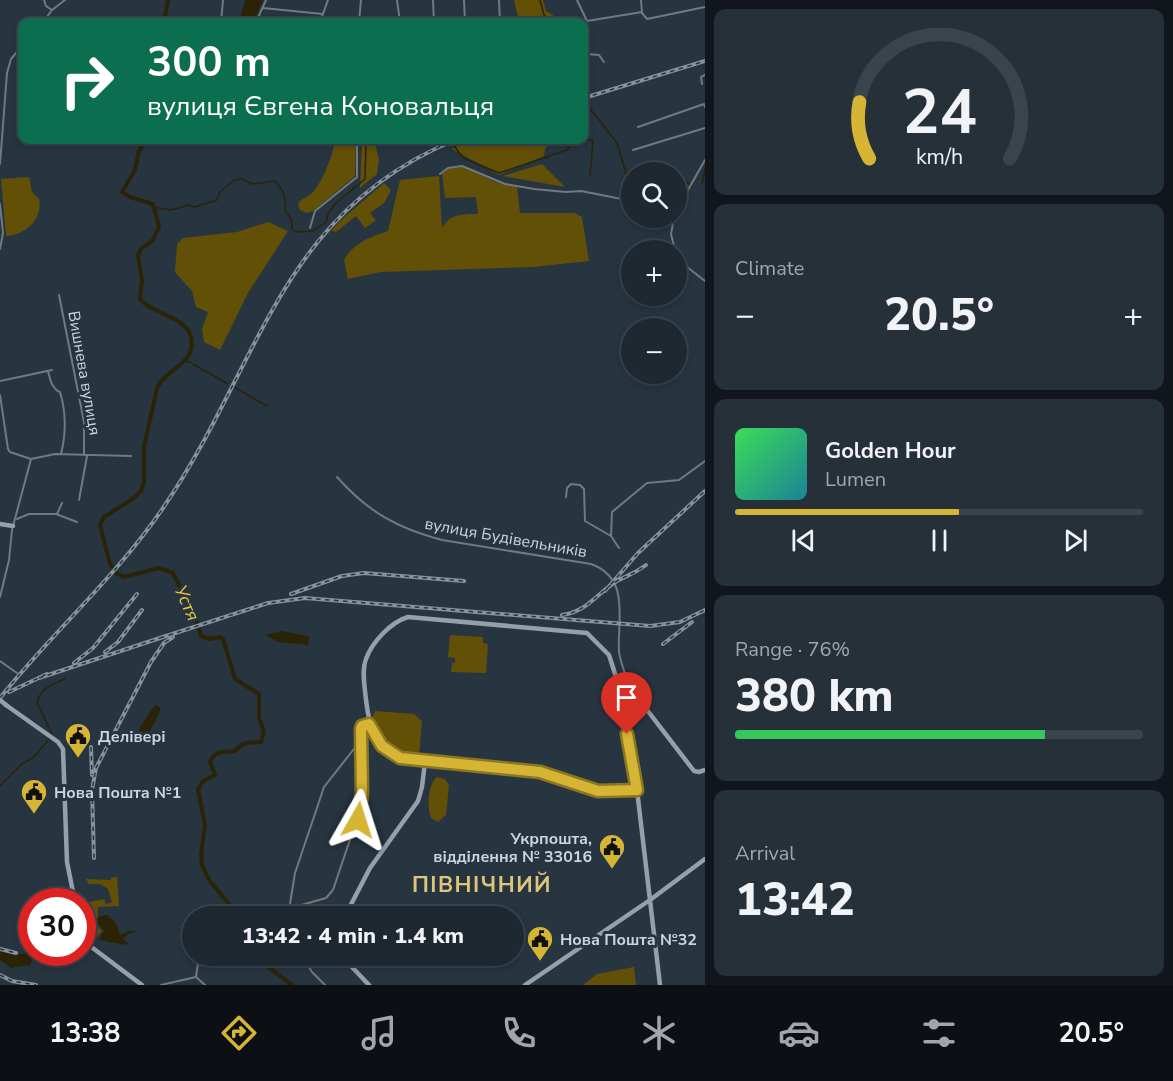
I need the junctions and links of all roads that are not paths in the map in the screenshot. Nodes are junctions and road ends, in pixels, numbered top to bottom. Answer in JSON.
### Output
{"nodes":[{"id":1,"x":44,"y":0,"type":"edge"},
{"id":2,"x":65,"y":0,"type":"edge"},
{"id":3,"x":223,"y":0,"type":"edge"},
{"id":4,"x":266,"y":0,"type":"edge"},
{"id":5,"x":328,"y":0,"type":"edge"},
{"id":6,"x":361,"y":0,"type":"edge"},
{"id":7,"x":397,"y":0,"type":"edge"},
{"id":8,"x":433,"y":0,"type":"edge"},
{"id":9,"x":465,"y":0,"type":"edge"},
{"id":10,"x":499,"y":0,"type":"edge"},
{"id":11,"x":578,"y":0,"type":"edge"},
{"id":12,"x":641,"y":0,"type":"edge"},
{"id":13,"x":263,"y":8,"type":"junction"},
{"id":14,"x":705,"y":8,"type":"edge"},
{"id":15,"x":52,"y":10,"type":"junction"},
{"id":16,"x":642,"y":12,"type":"junction"},
{"id":17,"x":323,"y":14,"type":"junction"},
{"id":18,"x":46,"y":18,"type":"edge"},
{"id":19,"x":221,"y":18,"type":"edge"},
{"id":20,"x":258,"y":18,"type":"edge"},
{"id":21,"x":322,"y":18,"type":"edge"},
{"id":22,"x":359,"y":18,"type":"edge"},
{"id":23,"x":399,"y":18,"type":"edge"},
{"id":24,"x":434,"y":18,"type":"edge"},
{"id":25,"x":465,"y":18,"type":"edge"},
{"id":26,"x":500,"y":18,"type":"edge"},
{"id":27,"x":584,"y":18,"type":"edge"},
{"id":28,"x":588,"y":20,"type":"edge"},
{"id":29,"x":18,"y":51,"type":"edge"},
{"id":30,"x":16,"y":53,"type":"joint"},
{"id":31,"x":588,"y":54,"type":"edge"},
{"id":32,"x":604,"y":62,"type":"dead end"},
{"id":33,"x":705,"y":75,"type":"edge"},
{"id":34,"x":702,"y":84,"type":"dead end"},
{"id":35,"x":705,"y":107,"type":"edge"},
{"id":36,"x":638,"y":128,"type":"dead end"},
{"id":37,"x":705,"y":128,"type":"edge"},
{"id":38,"x":357,"y":144,"type":"edge"},
{"id":39,"x":633,"y":150,"type":"dead end"},
{"id":40,"x":1,"y":153,"type":"edge"},
{"id":41,"x":705,"y":160,"type":"edge"},
{"id":42,"x":0,"y":164,"type":"edge"},
{"id":43,"x":440,"y":174,"type":"dead end"},
{"id":44,"x":687,"y":191,"type":"edge"},
{"id":45,"x":621,"y":199,"type":"edge"},
{"id":46,"x":0,"y":204,"type":"edge"},
{"id":47,"x":310,"y":228,"type":"dead end"},
{"id":48,"x":0,"y":249,"type":"edge"},
{"id":49,"x":687,"y":267,"type":"edge"},
{"id":50,"x":705,"y":281,"type":"edge"},
{"id":51,"x":59,"y":295,"type":"dead end"},
{"id":52,"x":52,"y":370,"type":"dead end"},
{"id":53,"x":48,"y":371,"type":"junction"},
{"id":54,"x":0,"y":381,"type":"edge"},
{"id":55,"x":0,"y":395,"type":"edge"},
{"id":56,"x":61,"y":454,"type":"junction"},
{"id":57,"x":86,"y":455,"type":"junction"},
{"id":58,"x":131,"y":456,"type":"dead end"},
{"id":59,"x":32,"y":459,"type":"junction"},
{"id":60,"x":705,"y":461,"type":"edge"},
{"id":61,"x":337,"y":477,"type":"dead end"},
{"id":62,"x":566,"y":498,"type":"dead end"},
{"id":63,"x":80,"y":500,"type":"dead end"},
{"id":64,"x":62,"y":503,"type":"dead end"},
{"id":65,"x":56,"y":514,"type":"junction"},
{"id":66,"x":16,"y":519,"type":"junction"},
{"id":67,"x":77,"y":522,"type":"dead end"},
{"id":68,"x":0,"y":524,"type":"edge"},
{"id":69,"x":13,"y":526,"type":"junction"},
{"id":70,"x":611,"y":536,"type":"junction"},
{"id":71,"x":619,"y":548,"type":"dead end"},
{"id":72,"x":0,"y":597,"type":"edge"},
{"id":73,"x":0,"y":662,"type":"edge"},
{"id":74,"x":17,"y":673,"type":"dead end"},
{"id":75,"x":626,"y":675,"type":"junction"},
{"id":76,"x":620,"y":680,"type":"junction"},
{"id":77,"x":0,"y":700,"type":"edge"},
{"id":78,"x":369,"y":724,"type":"junction"},
{"id":79,"x":361,"y":740,"type":"junction"},
{"id":80,"x":425,"y":762,"type":"junction"},
{"id":81,"x":705,"y":770,"type":"edge"},
{"id":82,"x":637,"y":790,"type":"junction"},
{"id":83,"x":705,"y":859,"type":"edge"},
{"id":84,"x":72,"y":888,"type":"edge"},
{"id":85,"x":650,"y":900,"type":"junction"},
{"id":86,"x":291,"y":906,"type":"edge"},
{"id":87,"x":298,"y":906,"type":"edge"},
{"id":88,"x":350,"y":906,"type":"edge"},
{"id":89,"x":96,"y":950,"type":"edge"},
{"id":90,"x":198,"y":966,"type":"edge"},
{"id":91,"x":308,"y":966,"type":"edge"},
{"id":92,"x":351,"y":966,"type":"edge"},
{"id":93,"x":196,"y":977,"type":"junction"},
{"id":94,"x":142,"y":985,"type":"edge"},
{"id":95,"x":161,"y":985,"type":"edge"},
{"id":96,"x":205,"y":985,"type":"edge"},
{"id":97,"x":325,"y":985,"type":"edge"},
{"id":98,"x":369,"y":985,"type":"edge"},
{"id":99,"x":525,"y":985,"type":"edge"},
{"id":100,"x":660,"y":985,"type":"edge"}],
"edges":[{"from":1,"to":15,"type":"street"},
{"from":2,"to":15,"type":"street"},
{"from":3,"to":19,"type":"street"},
{"from":4,"to":13,"type":"street"},
{"from":5,"to":17,"type":"street"},
{"from":6,"to":22,"type":"street"},
{"from":7,"to":23,"type":"street"},
{"from":8,"to":24,"type":"street"},
{"from":9,"to":25,"type":"street"},
{"from":10,"to":26,"type":"street"},
{"from":11,"to":27,"type":"street"},
{"from":12,"to":16,"type":"street"},
{"from":13,"to":17,"type":"street"},
{"from":13,"to":20,"type":"street"},
{"from":14,"to":16,"type":"street"},
{"from":15,"to":18,"type":"street"},
{"from":16,"to":28,"type":"street"},
{"from":17,"to":21,"type":"street"},
{"from":29,"to":30,"type":"street"},
{"from":30,"to":40,"type":"street"},
{"from":31,"to":32,"type":"street"},
{"from":33,"to":34,"type":"street"},
{"from":35,"to":36,"type":"street"},
{"from":37,"to":39,"type":"street"},
{"from":38,"to":47,"type":"street"},
{"from":40,"to":42,"type":"street"},
{"from":41,"to":44,"type":"street"},
{"from":43,"to":45,"type":"street"},
{"from":46,"to":48,"type":"street"},
{"from":49,"to":50,"type":"street"},
{"from":51,"to":57,"type":"street","name":"Вишнева вулиця"},
{"from":52,"to":53,"type":"street"},
{"from":53,"to":54,"type":"street"},
{"from":53,"to":56,"type":"street"},
{"from":55,"to":59,"type":"street"},
{"from":56,"to":57,"type":"street"},
{"from":56,"to":59,"type":"street"},
{"from":57,"to":58,"type":"street"},
{"from":57,"to":63,"type":"street","name":"Вишнева вулиця"},
{"from":59,"to":66,"type":"street"},
{"from":60,"to":70,"type":"street"},
{"from":61,"to":75,"type":"street","name":"вулиця Будівельників"},
{"from":62,"to":70,"type":"street"},
{"from":64,"to":65,"type":"street"},
{"from":65,"to":66,"type":"street"},
{"from":65,"to":67,"type":"street"},
{"from":66,"to":69,"type":"street"},
{"from":68,"to":69,"type":"street"},
{"from":69,"to":72,"type":"street"},
{"from":70,"to":71,"type":"street"},
{"from":73,"to":74,"type":"street"},
{"from":75,"to":76,"type":"street"},
{"from":75,"to":81,"type":"street","name":"вулиця Будівельників"},
{"from":76,"to":78,"type":"street"},
{"from":76,"to":82,"type":"street"},
{"from":77,"to":84,"type":"street","bridge":true},
{"from":78,"to":79,"type":"street"},
{"from":78,"to":80,"type":"street"},
{"from":79,"to":86,"type":"street"},
{"from":79,"to":87,"type":"street"},
{"from":80,"to":82,"type":"street"},
{"from":80,"to":88,"type":"street"},
{"from":82,"to":85,"type":"street"},
{"from":83,"to":85,"type":"street"},
{"from":85,"to":99,"type":"street"},
{"from":85,"to":100,"type":"street"},
{"from":89,"to":94,"type":"street"},
{"from":90,"to":93,"type":"street"},
{"from":91,"to":97,"type":"street"},
{"from":92,"to":98,"type":"street"},
{"from":93,"to":95,"type":"street"},
{"from":93,"to":96,"type":"street"}]}
